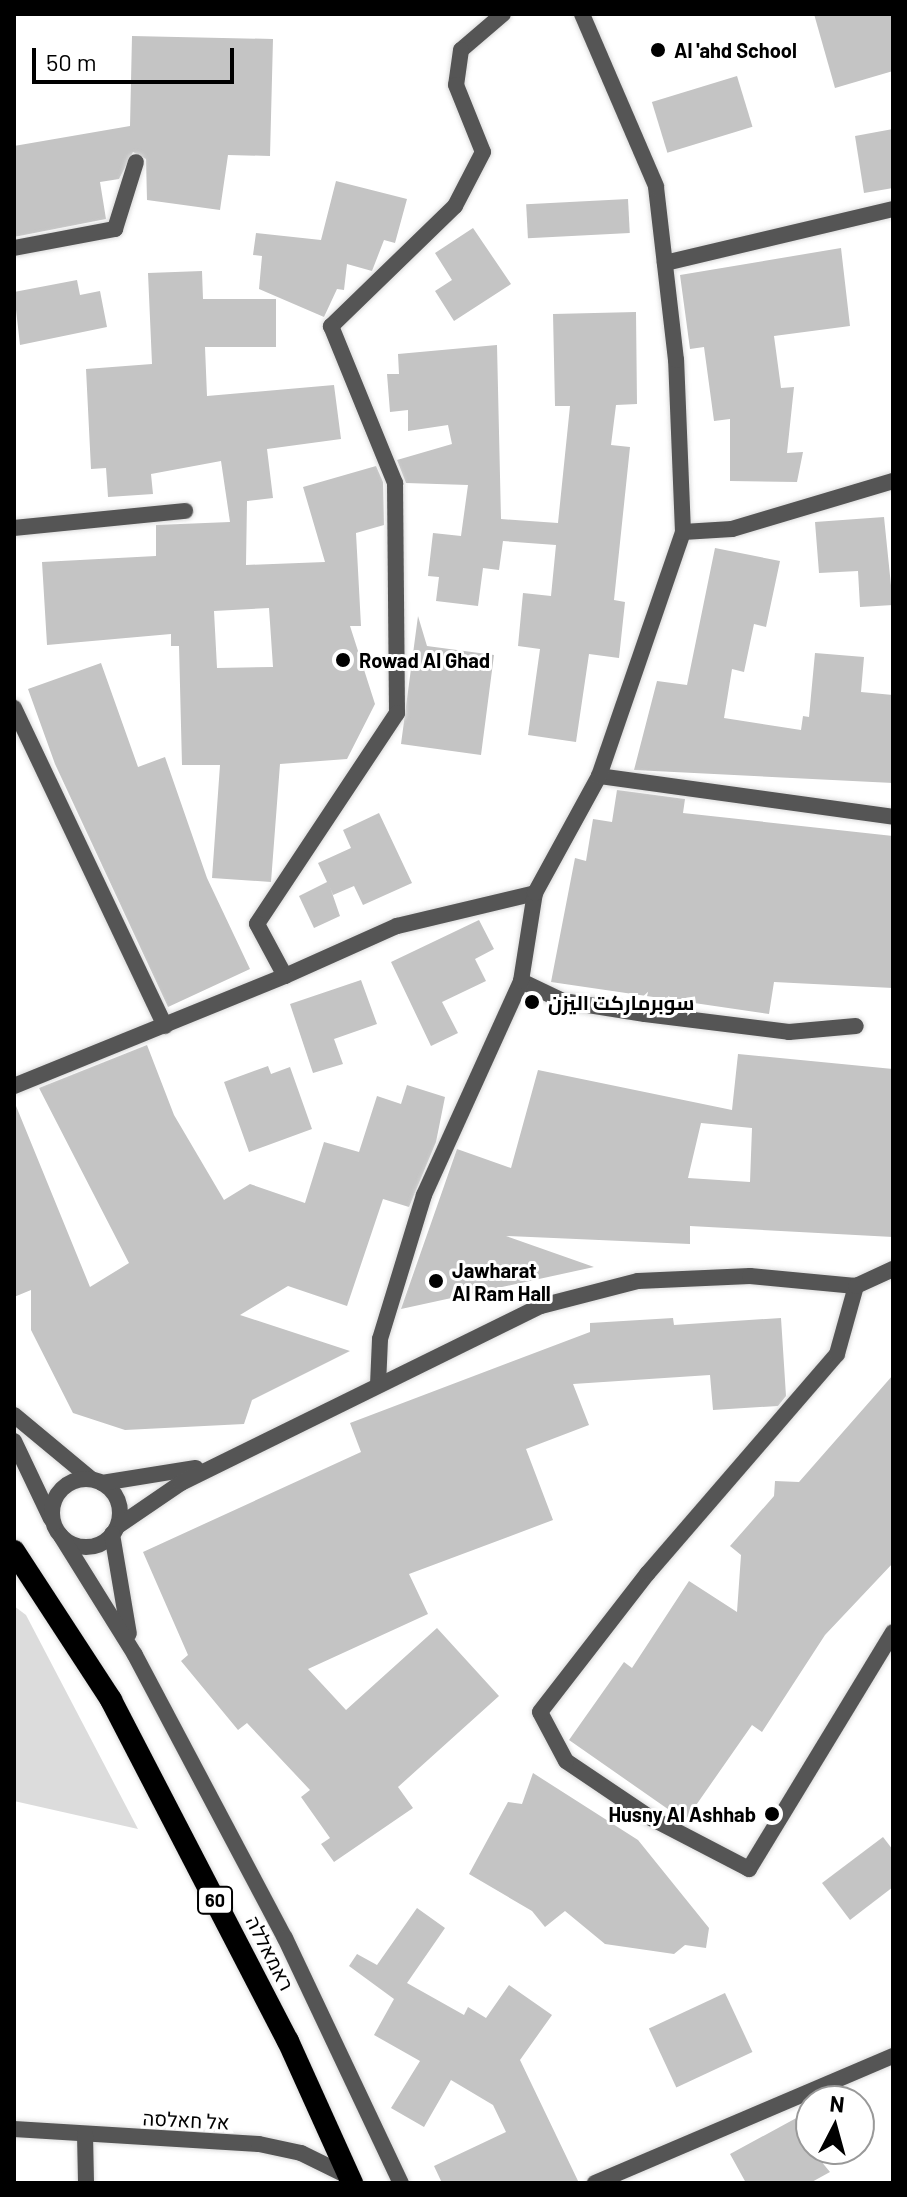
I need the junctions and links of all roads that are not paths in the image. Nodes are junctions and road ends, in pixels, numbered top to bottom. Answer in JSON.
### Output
{"nodes":[{"id":1,"x":503,"y":14,"type":"edge"},
{"id":2,"x":582,"y":14,"type":"edge"},
{"id":3,"x":136,"y":162,"type":"dead end"},
{"id":4,"x":893,"y":209,"type":"edge"},
{"id":5,"x":14,"y":248,"type":"edge"},
{"id":6,"x":665,"y":263,"type":"junction"},
{"id":7,"x":893,"y":481,"type":"edge"},
{"id":8,"x":185,"y":511,"type":"dead end"},
{"id":9,"x":14,"y":528,"type":"edge"},
{"id":10,"x":683,"y":532,"type":"junction"},
{"id":11,"x":14,"y":708,"type":"edge"},
{"id":12,"x":599,"y":776,"type":"junction"},
{"id":13,"x":893,"y":817,"type":"edge"},
{"id":14,"x":535,"y":893,"type":"junction"},
{"id":15,"x":285,"y":976,"type":"junction"},
{"id":16,"x":521,"y":981,"type":"junction"},
{"id":17,"x":165,"y":1026,"type":"junction"},
{"id":18,"x":856,"y":1026,"type":"dead end"},
{"id":19,"x":14,"y":1086,"type":"edge"},
{"id":20,"x":893,"y":1269,"type":"edge"},
{"id":21,"x":856,"y":1286,"type":"junction"},
{"id":22,"x":378,"y":1385,"type":"junction"},
{"id":23,"x":14,"y":1415,"type":"edge"},
{"id":24,"x":14,"y":1441,"type":"edge"},
{"id":25,"x":269,"y":1443,"type":"junction"},
{"id":26,"x":96,"y":1481,"type":"junction"},
{"id":27,"x":115,"y":1530,"type":"junction"},
{"id":28,"x":58,"y":1531,"type":"junction"},
{"id":29,"x":14,"y":1551,"type":"edge"},
{"id":30,"x":14,"y":1577,"type":"edge"},
{"id":31,"x":66,"y":1624,"type":"junction"},
{"id":32,"x":893,"y":1632,"type":"edge"},
{"id":33,"x":135,"y":1655,"type":"junction"},
{"id":34,"x":893,"y":2056,"type":"edge"},
{"id":35,"x":14,"y":2129,"type":"edge"},
{"id":36,"x":85,"y":2134,"type":"junction"},
{"id":37,"x":351,"y":2180,"type":"edge"},
{"id":38,"x":86,"y":2183,"type":"edge"},
{"id":39,"x":401,"y":2183,"type":"edge"},
{"id":40,"x":595,"y":2183,"type":"edge"}],
"edges":[{"from":1,"to":15,"type":"street"},
{"from":2,"to":6,"type":"street"},
{"from":3,"to":5,"type":"street"},
{"from":4,"to":6,"type":"street"},
{"from":6,"to":10,"type":"street"},
{"from":7,"to":10,"type":"street"},
{"from":8,"to":9,"type":"street"},
{"from":10,"to":12,"type":"street"},
{"from":11,"to":17,"type":"street"},
{"from":12,"to":13,"type":"street"},
{"from":12,"to":14,"type":"street"},
{"from":14,"to":15,"type":"street"},
{"from":14,"to":16,"type":"street"},
{"from":15,"to":17,"type":"street"},
{"from":16,"to":18,"type":"street"},
{"from":16,"to":22,"type":"street"},
{"from":17,"to":19,"type":"street"},
{"from":20,"to":21,"type":"street"},
{"from":21,"to":22,"type":"street"},
{"from":21,"to":32,"type":"street"},
{"from":22,"to":25,"type":"street"},
{"from":23,"to":26,"type":"street"},
{"from":24,"to":28,"type":"street"},
{"from":25,"to":26,"type":"street"},
{"from":25,"to":27,"type":"street"},
{"from":26,"to":27,"type":"street"},
{"from":26,"to":28,"type":"street"},
{"from":27,"to":28,"type":"street"},
{"from":27,"to":33,"type":"street"},
{"from":28,"to":33,"type":"street"},
{"from":29,"to":31,"type":"highway","name":"ראמאללה","number":"60"},
{"from":30,"to":31,"type":"highway","name":"ראמאללה","number":"60"},
{"from":31,"to":37,"type":"highway","name":"ראמאללה","number":"60"},
{"from":33,"to":39,"type":"street"},
{"from":34,"to":40,"type":"street"},
{"from":35,"to":36,"type":"street","name":"אל חאלסה"},
{"from":36,"to":37,"type":"street","name":"אל חאלסה"},
{"from":36,"to":38,"type":"street"}]}
